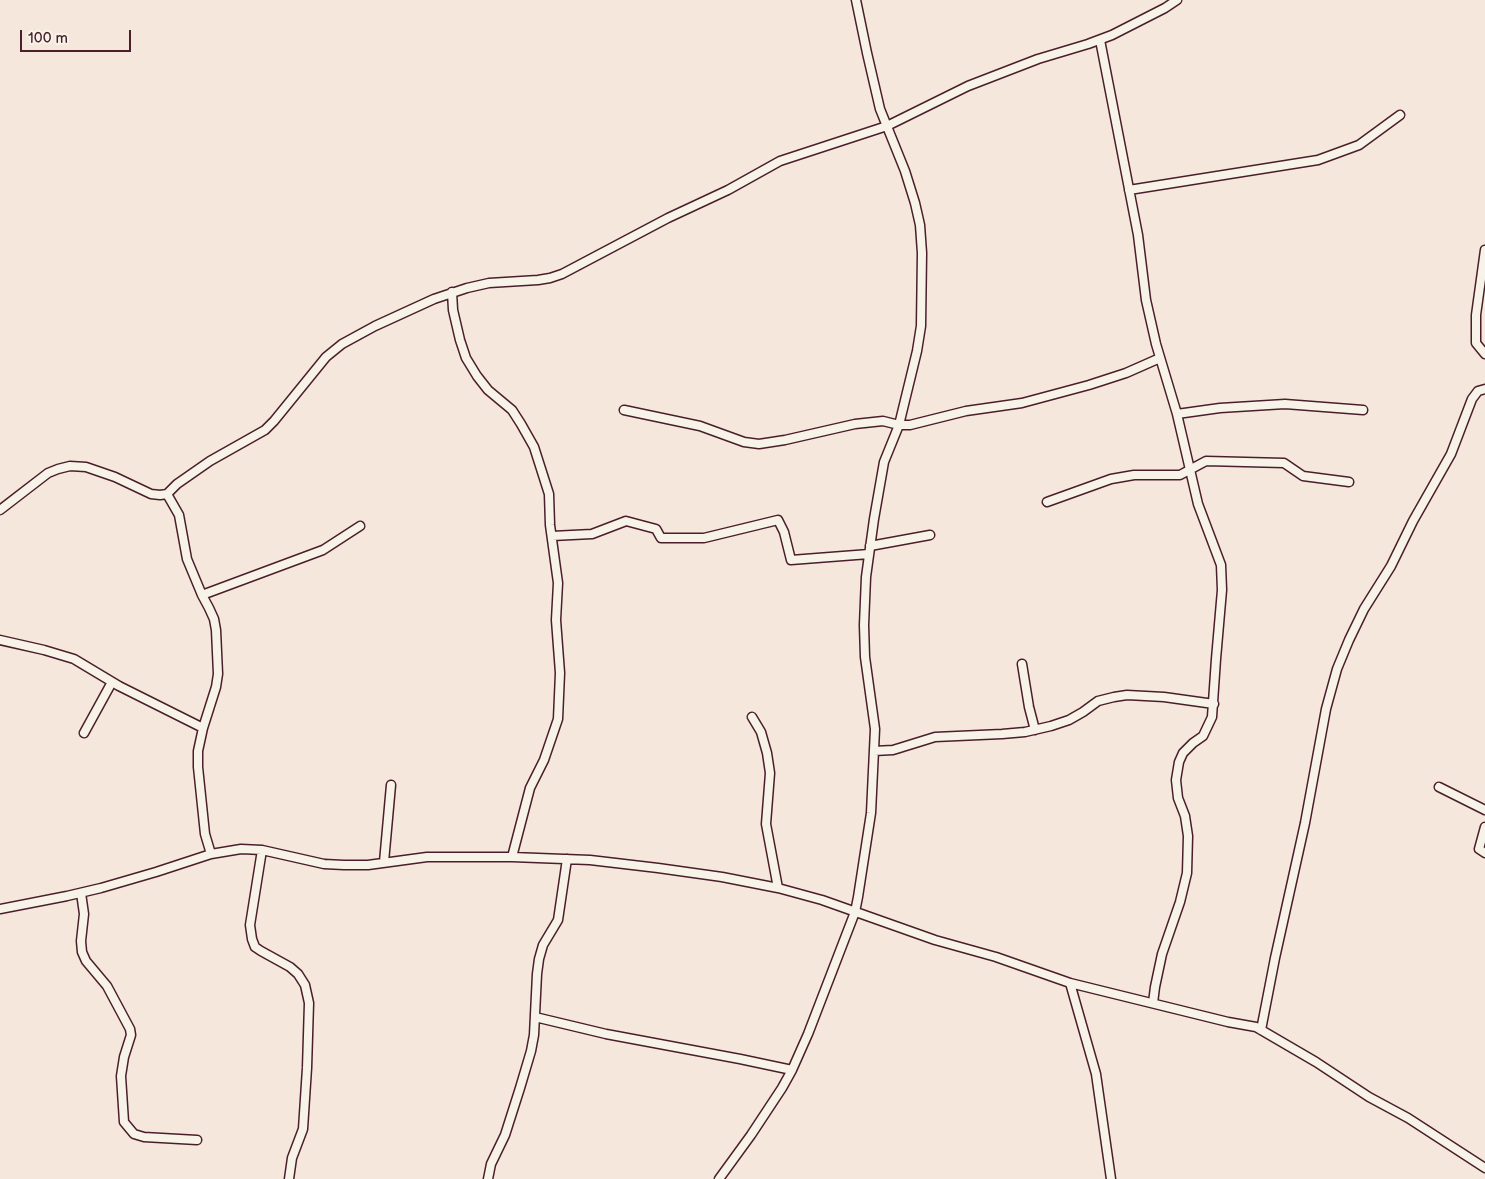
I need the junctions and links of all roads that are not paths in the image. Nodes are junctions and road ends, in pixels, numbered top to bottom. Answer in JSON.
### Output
{"nodes":[{"id":1,"x":856,"y":0,"type":"edge"},
{"id":2,"x":1177,"y":0,"type":"edge"},
{"id":3,"x":1100,"y":40,"type":"junction"},
{"id":4,"x":1400,"y":115,"type":"dead end"},
{"id":5,"x":887,"y":126,"type":"junction"},
{"id":6,"x":1129,"y":190,"type":"junction"},
{"id":7,"x":1485,"y":250,"type":"edge"},
{"id":8,"x":452,"y":292,"type":"junction"},
{"id":9,"x":1485,"y":354,"type":"edge"},
{"id":10,"x":1160,"y":358,"type":"junction"},
{"id":11,"x":1485,"y":389,"type":"edge"},
{"id":12,"x":624,"y":410,"type":"dead end"},
{"id":13,"x":1363,"y":410,"type":"dead end"},
{"id":14,"x":1177,"y":414,"type":"junction"},
{"id":15,"x":899,"y":425,"type":"junction"},
{"id":16,"x":1189,"y":470,"type":"junction"},
{"id":17,"x":1349,"y":482,"type":"dead end"},
{"id":18,"x":167,"y":494,"type":"junction"},
{"id":19,"x":1047,"y":502,"type":"dead end"},
{"id":20,"x":0,"y":510,"type":"edge"},
{"id":21,"x":360,"y":526,"type":"dead end"},
{"id":22,"x":930,"y":535,"type":"dead end"},
{"id":23,"x":552,"y":536,"type":"junction"},
{"id":24,"x":870,"y":550,"type":"junction"},
{"id":25,"x":202,"y":595,"type":"junction"},
{"id":26,"x":0,"y":640,"type":"edge"},
{"id":27,"x":1022,"y":664,"type":"dead end"},
{"id":28,"x":112,"y":682,"type":"junction"},
{"id":29,"x":1214,"y":704,"type":"junction"},
{"id":30,"x":752,"y":717,"type":"dead end"},
{"id":31,"x":203,"y":728,"type":"junction"},
{"id":32,"x":1035,"y":730,"type":"junction"},
{"id":33,"x":84,"y":732,"type":"dead end"},
{"id":34,"x":874,"y":751,"type":"junction"},
{"id":35,"x":391,"y":785,"type":"dead end"},
{"id":36,"x":1439,"y":787,"type":"dead end"},
{"id":37,"x":1485,"y":810,"type":"edge"},
{"id":38,"x":1485,"y":827,"type":"edge"},
{"id":39,"x":262,"y":850,"type":"junction"},
{"id":40,"x":1485,"y":853,"type":"edge"},
{"id":41,"x":211,"y":854,"type":"junction"},
{"id":42,"x":512,"y":857,"type":"junction"},
{"id":43,"x":567,"y":859,"type":"junction"},
{"id":44,"x":384,"y":862,"type":"junction"},
{"id":45,"x":778,"y":888,"type":"junction"},
{"id":46,"x":81,"y":893,"type":"junction"},
{"id":47,"x":0,"y":909,"type":"edge"},
{"id":48,"x":855,"y":912,"type":"junction"},
{"id":49,"x":1070,"y":983,"type":"junction"},
{"id":50,"x":1154,"y":1003,"type":"junction"},
{"id":51,"x":535,"y":1017,"type":"junction"},
{"id":52,"x":1261,"y":1030,"type":"junction"},
{"id":53,"x":792,"y":1070,"type":"junction"},
{"id":54,"x":197,"y":1140,"type":"dead end"},
{"id":55,"x":1485,"y":1168,"type":"edge"},
{"id":56,"x":288,"y":1179,"type":"edge"},
{"id":57,"x":488,"y":1179,"type":"edge"},
{"id":58,"x":719,"y":1179,"type":"edge"},
{"id":59,"x":1112,"y":1179,"type":"edge"}],
"edges":[{"from":1,"to":5,"type":"street"},
{"from":2,"to":3,"type":"street"},
{"from":3,"to":5,"type":"street"},
{"from":3,"to":6,"type":"street"},
{"from":4,"to":6,"type":"street"},
{"from":5,"to":8,"type":"street"},
{"from":5,"to":15,"type":"street"},
{"from":6,"to":10,"type":"street"},
{"from":7,"to":9,"type":"street"},
{"from":8,"to":18,"type":"street"},
{"from":8,"to":23,"type":"street"},
{"from":10,"to":14,"type":"street"},
{"from":10,"to":15,"type":"street"},
{"from":11,"to":52,"type":"street"},
{"from":12,"to":15,"type":"street"},
{"from":13,"to":14,"type":"street"},
{"from":14,"to":16,"type":"street"},
{"from":15,"to":24,"type":"street"},
{"from":16,"to":17,"type":"street"},
{"from":16,"to":19,"type":"street"},
{"from":16,"to":29,"type":"street"},
{"from":18,"to":20,"type":"street"},
{"from":18,"to":25,"type":"street"},
{"from":21,"to":25,"type":"street"},
{"from":22,"to":24,"type":"street"},
{"from":23,"to":24,"type":"street"},
{"from":23,"to":42,"type":"street"},
{"from":24,"to":34,"type":"street"},
{"from":25,"to":31,"type":"street"},
{"from":26,"to":28,"type":"street"},
{"from":27,"to":32,"type":"street"},
{"from":28,"to":31,"type":"street"},
{"from":28,"to":33,"type":"street"},
{"from":29,"to":32,"type":"street"},
{"from":29,"to":50,"type":"street"},
{"from":30,"to":45,"type":"street"},
{"from":31,"to":41,"type":"street"},
{"from":32,"to":34,"type":"street"},
{"from":34,"to":48,"type":"street"},
{"from":35,"to":44,"type":"street"},
{"from":36,"to":37,"type":"street"},
{"from":38,"to":40,"type":"street"},
{"from":39,"to":41,"type":"street"},
{"from":39,"to":44,"type":"street"},
{"from":39,"to":56,"type":"street"},
{"from":41,"to":46,"type":"street"},
{"from":42,"to":43,"type":"street"},
{"from":42,"to":44,"type":"street"},
{"from":43,"to":45,"type":"street"},
{"from":43,"to":51,"type":"street"},
{"from":45,"to":48,"type":"street"},
{"from":46,"to":47,"type":"street"},
{"from":46,"to":54,"type":"street"},
{"from":48,"to":49,"type":"street"},
{"from":48,"to":53,"type":"street"},
{"from":49,"to":50,"type":"street"},
{"from":49,"to":59,"type":"street"},
{"from":50,"to":52,"type":"street"},
{"from":51,"to":53,"type":"street"},
{"from":51,"to":57,"type":"street"},
{"from":52,"to":55,"type":"street"},
{"from":53,"to":58,"type":"street"}]}
